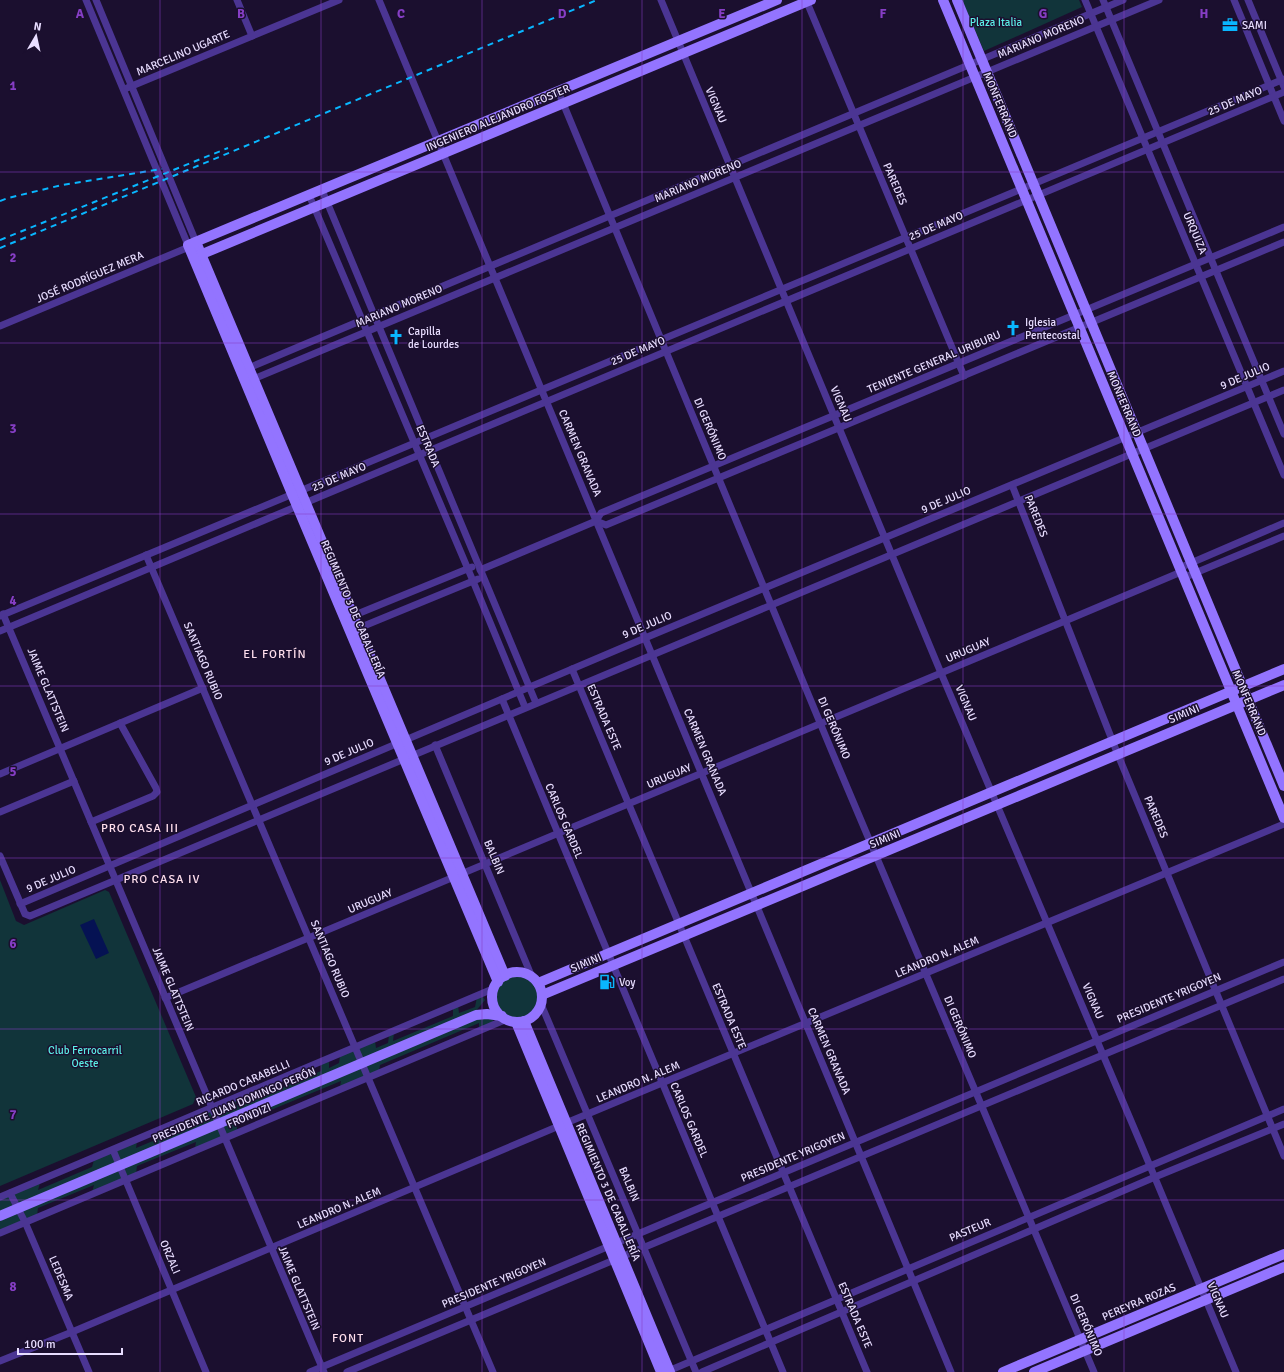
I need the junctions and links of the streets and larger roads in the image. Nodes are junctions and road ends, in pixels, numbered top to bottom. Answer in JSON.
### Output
{"nodes":[{"id":1,"x":86,"y":0,"type":"edge"},
{"id":2,"x":96,"y":0,"type":"edge"},
{"id":3,"x":236,"y":0,"type":"edge"},
{"id":4,"x":339,"y":0,"type":"edge"},
{"id":5,"x":379,"y":0,"type":"edge"},
{"id":6,"x":661,"y":0,"type":"edge"},
{"id":7,"x":777,"y":0,"type":"edge"},
{"id":8,"x":943,"y":0,"type":"edge"},
{"id":9,"x":956,"y":0,"type":"edge"},
{"id":10,"x":1085,"y":0,"type":"edge"},
{"id":11,"x":1123,"y":0,"type":"edge"},
{"id":12,"x":1158,"y":0,"type":"edge"},
{"id":13,"x":1234,"y":0,"type":"edge"},
{"id":14,"x":1248,"y":0,"type":"edge"},
{"id":15,"x":808,"y":1,"type":"edge"},
{"id":16,"x":1105,"y":4,"type":"edge"},
{"id":17,"x":1091,"y":14,"type":"junction"},
{"id":18,"x":1112,"y":20,"type":"junction"},
{"id":19,"x":1096,"y":26,"type":"junction"},
{"id":20,"x":252,"y":36,"type":"junction"},
{"id":21,"x":678,"y":41,"type":"junction"},
{"id":22,"x":683,"y":54,"type":"junction"},
{"id":23,"x":981,"y":60,"type":"junction"},
{"id":24,"x":970,"y":64,"type":"junction"},
{"id":25,"x":986,"y":72,"type":"junction"},
{"id":26,"x":975,"y":77,"type":"junction"},
{"id":27,"x":1283,"y":82,"type":"edge"},
{"id":28,"x":1269,"y":85,"type":"junction"},
{"id":29,"x":132,"y":86,"type":"junction"},
{"id":30,"x":123,"y":90,"type":"junction"},
{"id":31,"x":558,"y":91,"type":"junction"},
{"id":32,"x":1284,"y":92,"type":"edge"},
{"id":33,"x":1274,"y":96,"type":"junction"},
{"id":34,"x":563,"y":104,"type":"junction"},
{"id":35,"x":854,"y":113,"type":"junction"},
{"id":36,"x":1284,"y":121,"type":"edge"},
{"id":37,"x":859,"y":126,"type":"junction"},
{"id":38,"x":1158,"y":132,"type":"junction"},
{"id":39,"x":1143,"y":138,"type":"junction"},
{"id":40,"x":438,"y":141,"type":"junction"},
{"id":41,"x":1163,"y":143,"type":"junction"},
{"id":42,"x":1148,"y":149,"type":"junction"},
{"id":43,"x":443,"y":154,"type":"junction"},
{"id":44,"x":730,"y":165,"type":"junction"},
{"id":45,"x":735,"y":178,"type":"junction"},
{"id":46,"x":1033,"y":184,"type":"junction"},
{"id":47,"x":1022,"y":189,"type":"junction"},
{"id":48,"x":322,"y":190,"type":"junction"},
{"id":49,"x":310,"y":195,"type":"junction"},
{"id":50,"x":1038,"y":195,"type":"junction"},
{"id":51,"x":1026,"y":200,"type":"junction"},
{"id":52,"x":327,"y":203,"type":"junction"},
{"id":53,"x":315,"y":208,"type":"junction"},
{"id":54,"x":609,"y":216,"type":"junction"},
{"id":55,"x":1284,"y":227,"type":"edge"},
{"id":56,"x":614,"y":228,"type":"junction"},
{"id":57,"x":906,"y":238,"type":"junction"},
{"id":58,"x":1284,"y":242,"type":"edge"},
{"id":59,"x":191,"y":245,"type":"junction"},
{"id":60,"x":910,"y":249,"type":"junction"},
{"id":61,"x":198,"y":257,"type":"junction"},
{"id":62,"x":1211,"y":258,"type":"junction"},
{"id":63,"x":1196,"y":264,"type":"junction"},
{"id":64,"x":490,"y":266,"type":"junction"},
{"id":65,"x":1216,"y":271,"type":"junction"},
{"id":66,"x":1201,"y":277,"type":"junction"},
{"id":67,"x":495,"y":278,"type":"junction"},
{"id":68,"x":781,"y":290,"type":"junction"},
{"id":69,"x":786,"y":301,"type":"junction"},
{"id":70,"x":1086,"y":310,"type":"junction"},
{"id":71,"x":374,"y":315,"type":"junction"},
{"id":72,"x":1074,"y":315,"type":"junction"},
{"id":73,"x":363,"y":320,"type":"junction"},
{"id":74,"x":1091,"y":323,"type":"junction"},
{"id":75,"x":0,"y":326,"type":"edge"},
{"id":76,"x":379,"y":327,"type":"junction"},
{"id":77,"x":1079,"y":328,"type":"junction"},
{"id":78,"x":368,"y":331,"type":"junction"},
{"id":79,"x":661,"y":340,"type":"junction"},
{"id":80,"x":666,"y":352,"type":"junction"},
{"id":81,"x":958,"y":363,"type":"junction"},
{"id":82,"x":245,"y":369,"type":"junction"},
{"id":83,"x":1284,"y":371,"type":"edge"},
{"id":84,"x":964,"y":376,"type":"junction"},
{"id":85,"x":249,"y":381,"type":"junction"},
{"id":86,"x":1262,"y":381,"type":"junction"},
{"id":87,"x":1247,"y":387,"type":"junction"},
{"id":88,"x":542,"y":390,"type":"junction"},
{"id":89,"x":1284,"y":390,"type":"edge"},
{"id":90,"x":1268,"y":396,"type":"junction"},
{"id":91,"x":546,"y":402,"type":"junction"},
{"id":92,"x":1254,"y":402,"type":"junction"},
{"id":93,"x":834,"y":415,"type":"junction"},
{"id":94,"x":839,"y":428,"type":"junction"},
{"id":95,"x":1137,"y":433,"type":"junction"},
{"id":96,"x":1284,"y":434,"type":"edge"},
{"id":97,"x":1125,"y":438,"type":"junction"},
{"id":98,"x":425,"y":439,"type":"junction"},
{"id":99,"x":415,"y":443,"type":"junction"},
{"id":100,"x":1143,"y":449,"type":"junction"},
{"id":101,"x":430,"y":450,"type":"junction"},
{"id":102,"x":1132,"y":453,"type":"junction"},
{"id":103,"x":420,"y":455,"type":"junction"},
{"id":104,"x":713,"y":466,"type":"junction"},
{"id":105,"x":1284,"y":476,"type":"edge"},
{"id":106,"x":718,"y":478,"type":"junction"},
{"id":107,"x":1012,"y":485,"type":"junction"},
{"id":108,"x":296,"y":493,"type":"junction"},
{"id":109,"x":1018,"y":501,"type":"junction"},
{"id":110,"x":301,"y":504,"type":"junction"},
{"id":111,"x":596,"y":521,"type":"junction"},
{"id":112,"x":1284,"y":523,"type":"edge"},
{"id":113,"x":1284,"y":536,"type":"edge"},
{"id":114,"x":885,"y":538,"type":"junction"},
{"id":115,"x":891,"y":554,"type":"junction"},
{"id":116,"x":146,"y":555,"type":"junction"},
{"id":117,"x":1191,"y":562,"type":"junction"},
{"id":118,"x":151,"y":568,"type":"junction"},
{"id":119,"x":468,"y":568,"type":"junction"},
{"id":120,"x":480,"y":570,"type":"junction"},
{"id":121,"x":1181,"y":572,"type":"junction"},
{"id":122,"x":1195,"y":573,"type":"junction"},
{"id":123,"x":473,"y":581,"type":"junction"},
{"id":124,"x":764,"y":588,"type":"junction"},
{"id":125,"x":771,"y":604,"type":"junction"},
{"id":126,"x":2,"y":615,"type":"edge"},
{"id":127,"x":349,"y":618,"type":"junction"},
{"id":128,"x":1065,"y":621,"type":"junction"},
{"id":129,"x":9,"y":627,"type":"junction"},
{"id":130,"x":354,"y":630,"type":"junction"},
{"id":131,"x":0,"y":631,"type":"edge"},
{"id":132,"x":645,"y":638,"type":"junction"},
{"id":133,"x":652,"y":654,"type":"junction"},
{"id":134,"x":572,"y":669,"type":"junction"},
{"id":135,"x":1284,"y":669,"type":"edge"},
{"id":136,"x":941,"y":673,"type":"junction"},
{"id":137,"x":578,"y":685,"type":"junction"},
{"id":138,"x":1284,"y":685,"type":"edge"},
{"id":139,"x":1242,"y":686,"type":"junction"},
{"id":140,"x":529,"y":687,"type":"junction"},
{"id":141,"x":203,"y":688,"type":"junction"},
{"id":142,"x":519,"y":691,"type":"junction"},
{"id":143,"x":1231,"y":691,"type":"junction"},
{"id":144,"x":502,"y":699,"type":"junction"},
{"id":145,"x":1248,"y":700,"type":"junction"},
{"id":146,"x":536,"y":703,"type":"junction"},
{"id":147,"x":1237,"y":705,"type":"junction"},
{"id":148,"x":525,"y":707,"type":"junction"},
{"id":149,"x":508,"y":714,"type":"junction"},
{"id":150,"x":120,"y":723,"type":"junction"},
{"id":151,"x":820,"y":724,"type":"junction"},
{"id":152,"x":401,"y":741,"type":"junction"},
{"id":153,"x":1113,"y":741,"type":"junction"},
{"id":154,"x":435,"y":745,"type":"junction"},
{"id":155,"x":60,"y":749,"type":"junction"},
{"id":156,"x":1118,"y":755,"type":"junction"},
{"id":157,"x":408,"y":757,"type":"junction"},
{"id":158,"x":0,"y":774,"type":"edge"},
{"id":159,"x":702,"y":774,"type":"junction"},
{"id":160,"x":74,"y":781,"type":"junction"},
{"id":161,"x":1284,"y":786,"type":"edge"},
{"id":162,"x":992,"y":792,"type":"junction"},
{"id":163,"x":253,"y":805,"type":"junction"},
{"id":164,"x":629,"y":805,"type":"junction"},
{"id":165,"x":997,"y":805,"type":"junction"},
{"id":166,"x":0,"y":812,"type":"edge"},
{"id":167,"x":1284,"y":818,"type":"edge"},
{"id":168,"x":259,"y":819,"type":"junction"},
{"id":169,"x":91,"y":822,"type":"junction"},
{"id":170,"x":1284,"y":824,"type":"edge"},
{"id":171,"x":558,"y":834,"type":"junction"},
{"id":172,"x":870,"y":843,"type":"junction"},
{"id":173,"x":0,"y":856,"type":"edge"},
{"id":174,"x":876,"y":856,"type":"junction"},
{"id":175,"x":485,"y":865,"type":"junction"},
{"id":176,"x":109,"y":866,"type":"junction"},
{"id":177,"x":1167,"y":873,"type":"junction"},
{"id":178,"x":458,"y":876,"type":"junction"},
{"id":179,"x":115,"y":880,"type":"junction"},
{"id":180,"x":751,"y":893,"type":"junction"},
{"id":181,"x":20,"y":904,"type":"junction"},
{"id":182,"x":756,"y":905,"type":"junction"},
{"id":183,"x":678,"y":923,"type":"junction"},
{"id":184,"x":1047,"y":923,"type":"junction"},
{"id":185,"x":684,"y":936,"type":"junction"},
{"id":186,"x":309,"y":938,"type":"junction"},
{"id":187,"x":608,"y":953,"type":"junction"},
{"id":188,"x":1284,"y":962,"type":"edge"},
{"id":189,"x":613,"y":965,"type":"junction"},
{"id":190,"x":926,"y":974,"type":"junction"},
{"id":191,"x":1284,"y":979,"type":"edge"},
{"id":192,"x":534,"y":980,"type":"junction"},
{"id":193,"x":498,"y":984,"type":"junction"},
{"id":194,"x":1216,"y":990,"type":"junction"},
{"id":195,"x":165,"y":998,"type":"junction"},
{"id":196,"x":542,"y":999,"type":"junction"},
{"id":197,"x":1222,"y":1005,"type":"junction"},
{"id":198,"x":476,"y":1015,"type":"junction"},
{"id":199,"x":512,"y":1019,"type":"junction"},
{"id":200,"x":806,"y":1024,"type":"junction"},
{"id":201,"x":1097,"y":1040,"type":"junction"},
{"id":202,"x":356,"y":1047,"type":"junction"},
{"id":203,"x":733,"y":1054,"type":"junction"},
{"id":204,"x":1103,"y":1054,"type":"junction"},
{"id":205,"x":362,"y":1064,"type":"junction"},
{"id":206,"x":368,"y":1078,"type":"junction"},
{"id":207,"x":662,"y":1083,"type":"junction"},
{"id":208,"x":975,"y":1092,"type":"junction"},
{"id":209,"x":981,"y":1106,"type":"junction"},
{"id":210,"x":212,"y":1108,"type":"junction"},
{"id":211,"x":1284,"y":1109,"type":"edge"},
{"id":212,"x":588,"y":1114,"type":"junction"},
{"id":213,"x":1268,"y":1116,"type":"junction"},
{"id":214,"x":218,"y":1124,"type":"junction"},
{"id":215,"x":1284,"y":1124,"type":"edge"},
{"id":216,"x":563,"y":1125,"type":"junction"},
{"id":217,"x":1273,"y":1129,"type":"junction"},
{"id":218,"x":224,"y":1138,"type":"junction"},
{"id":219,"x":855,"y":1142,"type":"junction"},
{"id":220,"x":113,"y":1150,"type":"junction"},
{"id":221,"x":861,"y":1156,"type":"junction"},
{"id":222,"x":1284,"y":1156,"type":"edge"},
{"id":223,"x":1150,"y":1165,"type":"junction"},
{"id":224,"x":119,"y":1166,"type":"junction"},
{"id":225,"x":783,"y":1173,"type":"junction"},
{"id":226,"x":1155,"y":1177,"type":"junction"},
{"id":227,"x":125,"y":1180,"type":"junction"},
{"id":228,"x":789,"y":1186,"type":"junction"},
{"id":229,"x":415,"y":1187,"type":"junction"},
{"id":230,"x":10,"y":1193,"type":"junction"},
{"id":231,"x":0,"y":1197,"type":"edge"},
{"id":232,"x":712,"y":1203,"type":"junction"},
{"id":233,"x":18,"y":1208,"type":"junction"},
{"id":234,"x":0,"y":1216,"type":"edge"},
{"id":235,"x":718,"y":1216,"type":"junction"},
{"id":236,"x":1028,"y":1217,"type":"junction"},
{"id":237,"x":25,"y":1222,"type":"junction"},
{"id":238,"x":1033,"y":1230,"type":"junction"},
{"id":239,"x":0,"y":1233,"type":"edge"},
{"id":240,"x":638,"y":1234,"type":"junction"},
{"id":241,"x":613,"y":1244,"type":"junction"},
{"id":242,"x":644,"y":1247,"type":"junction"},
{"id":243,"x":271,"y":1248,"type":"junction"},
{"id":244,"x":1281,"y":1255,"type":"edge"},
{"id":245,"x":618,"y":1258,"type":"junction"},
{"id":246,"x":1284,"y":1268,"type":"edge"},
{"id":247,"x":908,"y":1269,"type":"junction"},
{"id":248,"x":913,"y":1281,"type":"junction"},
{"id":249,"x":1201,"y":1289,"type":"junction"},
{"id":250,"x":172,"y":1290,"type":"junction"},
{"id":251,"x":836,"y":1299,"type":"junction"},
{"id":252,"x":1206,"y":1300,"type":"junction"},
{"id":253,"x":466,"y":1306,"type":"junction"},
{"id":254,"x":842,"y":1312,"type":"junction"},
{"id":255,"x":471,"y":1320,"type":"junction"},
{"id":256,"x":765,"y":1330,"type":"junction"},
{"id":257,"x":72,"y":1332,"type":"junction"},
{"id":258,"x":1080,"y":1340,"type":"junction"},
{"id":259,"x":771,"y":1342,"type":"junction"},
{"id":260,"x":1085,"y":1351,"type":"junction"},
{"id":261,"x":0,"y":1361,"type":"edge"},
{"id":262,"x":692,"y":1361,"type":"junction"},
{"id":263,"x":322,"y":1370,"type":"edge"},
{"id":264,"x":89,"y":1372,"type":"edge"},
{"id":265,"x":206,"y":1372,"type":"edge"},
{"id":266,"x":310,"y":1372,"type":"edge"},
{"id":267,"x":347,"y":1372,"type":"edge"},
{"id":268,"x":493,"y":1372,"type":"edge"},
{"id":269,"x":667,"y":1372,"type":"edge"},
{"id":270,"x":696,"y":1372,"type":"edge"},
{"id":271,"x":702,"y":1372,"type":"edge"},
{"id":272,"x":783,"y":1372,"type":"edge"},
{"id":273,"x":867,"y":1372,"type":"edge"},
{"id":274,"x":951,"y":1372,"type":"edge"},
{"id":275,"x":1003,"y":1372,"type":"edge"},
{"id":276,"x":1034,"y":1372,"type":"edge"},
{"id":277,"x":1094,"y":1372,"type":"edge"},
{"id":278,"x":1236,"y":1372,"type":"edge"}],
"edges":[{"from":1,"to":30,"type":"street"},
{"from":2,"to":29,"type":"street"},
{"from":3,"to":20,"type":"street"},
{"from":4,"to":20,"type":"street","name":"MARCELINO UGARTE"},
{"from":5,"to":40,"type":"street","name":"CARMEN GRANADA"},
{"from":6,"to":21,"type":"street","name":"VIGNAU"},
{"from":7,"to":21,"type":"street","name":"INGENIERO ALEJANDRO FOSTER"},
{"from":8,"to":24,"type":"street","name":"MONFERRAND"},
{"from":9,"to":23,"type":"street","name":"MONFERRAND"},
{"from":10,"to":17,"type":"street","name":"URQUIZA"},
{"from":11,"to":16,"type":"street","name":"MARIANO MORENO"},
{"from":12,"to":18,"type":"street","name":"MARIANO MORENO"},
{"from":13,"to":28,"type":"street"},
{"from":14,"to":27,"type":"street"},
{"from":15,"to":22,"type":"street","name":"INGENIERO ALEJANDRO FOSTER"},
{"from":15,"to":35,"type":"street","name":"PAREDES"},
{"from":16,"to":17,"type":"street","name":"MARIANO MORENO"},
{"from":16,"to":18,"type":"street","name":"URQUIZA"},
{"from":17,"to":19,"type":"street","name":"URQUIZA"},
{"from":17,"to":23,"type":"street","name":"MARIANO MORENO"},
{"from":18,"to":19,"type":"street","name":"MARIANO MORENO"},
{"from":18,"to":38,"type":"street","name":"URQUIZA"},
{"from":19,"to":25,"type":"street","name":"MARIANO MORENO"},
{"from":19,"to":39,"type":"street","name":"URQUIZA"},
{"from":20,"to":29,"type":"street","name":"MARCELINO UGARTE"},
{"from":21,"to":22,"type":"street","name":"VIGNAU"},
{"from":21,"to":31,"type":"street","name":"INGENIERO ALEJANDRO FOSTER"},
{"from":22,"to":34,"type":"street","name":"INGENIERO ALEJANDRO FOSTER"},
{"from":22,"to":44,"type":"street","name":"VIGNAU"},
{"from":23,"to":24,"type":"street","name":"MARIANO MORENO"},
{"from":23,"to":25,"type":"street","name":"MONFERRAND"},
{"from":24,"to":26,"type":"street","name":"MONFERRAND"},
{"from":24,"to":35,"type":"street","name":"MARIANO MORENO"},
{"from":25,"to":26,"type":"street","name":"MARIANO MORENO"},
{"from":25,"to":46,"type":"street","name":"MONFERRAND"},
{"from":26,"to":37,"type":"street","name":"MARIANO MORENO"},
{"from":26,"to":47,"type":"street","name":"MONFERRAND"},
{"from":27,"to":28,"type":"street","name":"25 DE MAYO"},
{"from":28,"to":33,"type":"street"},
{"from":28,"to":38,"type":"street","name":"25 DE MAYO"},
{"from":29,"to":30,"type":"street","name":"MARCELINO UGARTE"},
{"from":29,"to":59,"type":"street"},
{"from":30,"to":59,"type":"street"},
{"from":31,"to":34,"type":"street","name":"DI GERÓNIMO"},
{"from":31,"to":40,"type":"street","name":"INGENIERO ALEJANDRO FOSTER"},
{"from":32,"to":33,"type":"street","name":"25 DE MAYO"},
{"from":33,"to":36,"type":"street"},
{"from":33,"to":41,"type":"street","name":"25 DE MAYO"},
{"from":34,"to":43,"type":"street","name":"INGENIERO ALEJANDRO FOSTER"},
{"from":34,"to":54,"type":"street","name":"DI GERÓNIMO"},
{"from":35,"to":37,"type":"street","name":"PAREDES"},
{"from":35,"to":44,"type":"street","name":"MARIANO MORENO"},
{"from":37,"to":45,"type":"street","name":"MARIANO MORENO"},
{"from":37,"to":57,"type":"street","name":"PAREDES"},
{"from":38,"to":39,"type":"street","name":"25 DE MAYO"},
{"from":38,"to":41,"type":"street","name":"URQUIZA"},
{"from":39,"to":42,"type":"street","name":"URQUIZA"},
{"from":39,"to":46,"type":"street","name":"25 DE MAYO"},
{"from":40,"to":43,"type":"street","name":"CARMEN GRANADA"},
{"from":40,"to":48,"type":"street","name":"INGENIERO ALEJANDRO FOSTER"},
{"from":41,"to":42,"type":"street","name":"25 DE MAYO"},
{"from":41,"to":62,"type":"street","name":"URQUIZA"},
{"from":42,"to":50,"type":"street","name":"25 DE MAYO"},
{"from":42,"to":63,"type":"street","name":"URQUIZA"},
{"from":43,"to":52,"type":"street","name":"INGENIERO ALEJANDRO FOSTER"},
{"from":43,"to":64,"type":"street","name":"CARMEN GRANADA"},
{"from":44,"to":45,"type":"street","name":"VIGNAU"},
{"from":44,"to":54,"type":"street","name":"MARIANO MORENO"},
{"from":45,"to":56,"type":"street","name":"MARIANO MORENO"},
{"from":45,"to":68,"type":"street","name":"VIGNAU"},
{"from":46,"to":47,"type":"street","name":"25 DE MAYO"},
{"from":46,"to":50,"type":"street","name":"MONFERRAND"},
{"from":47,"to":51,"type":"street","name":"MONFERRAND"},
{"from":47,"to":57,"type":"street","name":"25 DE MAYO"},
{"from":48,"to":49,"type":"street","name":"INGENIERO ALEJANDRO FOSTER"},
{"from":48,"to":52,"type":"street","name":"ESTRADA"},
{"from":49,"to":53,"type":"street","name":"ESTRADA"},
{"from":49,"to":59,"type":"street","name":"INGENIERO ALEJANDRO FOSTER"},
{"from":50,"to":51,"type":"street","name":"25 DE MAYO"},
{"from":50,"to":70,"type":"street","name":"MONFERRAND"},
{"from":51,"to":60,"type":"street","name":"25 DE MAYO"},
{"from":51,"to":72,"type":"street","name":"MONFERRAND"},
{"from":52,"to":53,"type":"street","name":"INGENIERO ALEJANDRO FOSTER"},
{"from":52,"to":71,"type":"street","name":"ESTRADA"},
{"from":53,"to":61,"type":"street","name":"INGENIERO ALEJANDRO FOSTER"},
{"from":53,"to":73,"type":"street","name":"ESTRADA"},
{"from":54,"to":56,"type":"street","name":"DI GERÓNIMO"},
{"from":54,"to":64,"type":"street","name":"MARIANO MORENO"},
{"from":55,"to":62,"type":"street","name":"TENIENTE GENERAL URIBURU"},
{"from":56,"to":67,"type":"street","name":"MARIANO MORENO"},
{"from":56,"to":79,"type":"street","name":"DI GERÓNIMO"},
{"from":57,"to":60,"type":"street","name":"PAREDES"},
{"from":57,"to":68,"type":"street","name":"25 DE MAYO"},
{"from":58,"to":65,"type":"street","name":"TENIENTE GENERAL URIBURU"},
{"from":59,"to":61,"type":"street","name":"REGIMIENTO 3 DE CABALLERÍA"},
{"from":59,"to":75,"type":"street","name":"JOSÉ RODRÍGUEZ MERA"},
{"from":60,"to":69,"type":"street","name":"25 DE MAYO"},
{"from":60,"to":81,"type":"street","name":"PAREDES"},
{"from":61,"to":82,"type":"street","name":"REGIMIENTO 3 DE CABALLERÍA"},
{"from":62,"to":63,"type":"street","name":"TENIENTE GENERAL URIBURU"},
{"from":62,"to":65,"type":"street","name":"URQUIZA"},
{"from":63,"to":66,"type":"street","name":"URQUIZA"},
{"from":63,"to":70,"type":"street","name":"TENIENTE GENERAL URIBURU"},
{"from":64,"to":67,"type":"street","name":"CARMEN GRANADA"},
{"from":64,"to":71,"type":"street","name":"MARIANO MORENO"},
{"from":65,"to":66,"type":"street","name":"TENIENTE GENERAL URIBURU"},
{"from":65,"to":86,"type":"street","name":"URQUIZA"},
{"from":66,"to":74,"type":"street","name":"TENIENTE GENERAL URIBURU"},
{"from":66,"to":87,"type":"street","name":"URQUIZA"},
{"from":67,"to":76,"type":"street","name":"MARIANO MORENO"},
{"from":67,"to":88,"type":"street","name":"CARMEN GRANADA"},
{"from":68,"to":69,"type":"street","name":"VIGNAU"},
{"from":68,"to":79,"type":"street","name":"25 DE MAYO"},
{"from":69,"to":80,"type":"street","name":"25 DE MAYO"},
{"from":69,"to":93,"type":"street","name":"VIGNAU"},
{"from":70,"to":72,"type":"street","name":"TENIENTE GENERAL URIBURU"},
{"from":70,"to":74,"type":"street","name":"MONFERRAND"},
{"from":71,"to":73,"type":"street","name":"MARIANO MORENO"},
{"from":71,"to":76,"type":"street","name":"ESTRADA"},
{"from":72,"to":77,"type":"street","name":"MONFERRAND"},
{"from":72,"to":81,"type":"street","name":"TENIENTE GENERAL URIBURU"},
{"from":73,"to":78,"type":"street","name":"ESTRADA"},
{"from":73,"to":82,"type":"street","name":"MARIANO MORENO"},
{"from":74,"to":77,"type":"street","name":"TENIENTE GENERAL URIBURU"},
{"from":74,"to":95,"type":"street","name":"MONFERRAND"},
{"from":76,"to":78,"type":"street","name":"MARIANO MORENO"},
{"from":76,"to":98,"type":"street","name":"ESTRADA"},
{"from":77,"to":84,"type":"street","name":"TENIENTE GENERAL URIBURU"},
{"from":77,"to":97,"type":"street","name":"MONFERRAND"},
{"from":78,"to":85,"type":"street","name":"MARIANO MORENO"},
{"from":78,"to":99,"type":"street","name":"ESTRADA"},
{"from":79,"to":80,"type":"street","name":"DI GERÓNIMO"},
{"from":79,"to":88,"type":"street","name":"25 DE MAYO"},
{"from":80,"to":91,"type":"street","name":"25 DE MAYO"},
{"from":80,"to":104,"type":"street","name":"DI GERÓNIMO"},
{"from":81,"to":84,"type":"street","name":"PAREDES"},
{"from":81,"to":93,"type":"street","name":"TENIENTE GENERAL URIBURU"},
{"from":82,"to":85,"type":"street","name":"REGIMIENTO 3 DE CABALLERÍA"},
{"from":83,"to":86,"type":"street","name":"9 DE JULIO"},
{"from":84,"to":94,"type":"street","name":"TENIENTE GENERAL URIBURU"},
{"from":85,"to":108,"type":"street","name":"REGIMIENTO 3 DE CABALLERÍA"},
{"from":86,"to":87,"type":"street","name":"9 DE JULIO"},
{"from":86,"to":90,"type":"street","name":"URQUIZA"},
{"from":87,"to":92,"type":"street","name":"URQUIZA"},
{"from":87,"to":95,"type":"street","name":"9 DE JULIO"},
{"from":88,"to":91,"type":"street","name":"CARMEN GRANADA"},
{"from":88,"to":98,"type":"street","name":"25 DE MAYO"},
{"from":89,"to":90,"type":"street"},
{"from":90,"to":92,"type":"street"},
{"from":90,"to":96,"type":"street","name":"URQUIZA"},
{"from":91,"to":101,"type":"street","name":"25 DE MAYO"},
{"from":91,"to":111,"type":"street","name":"CARMEN GRANADA"},
{"from":92,"to":100,"type":"street"},
{"from":92,"to":105,"type":"street","name":"URQUIZA"},
{"from":93,"to":94,"type":"street","name":"VIGNAU"},
{"from":93,"to":104,"type":"street","name":"TENIENTE GENERAL URIBURU"},
{"from":94,"to":106,"type":"street","name":"TENIENTE GENERAL URIBURU"},
{"from":94,"to":114,"type":"street","name":"VIGNAU"},
{"from":95,"to":97,"type":"street","name":"9 DE JULIO"},
{"from":95,"to":100,"type":"street","name":"MONFERRAND"},
{"from":97,"to":102,"type":"street","name":"MONFERRAND"},
{"from":97,"to":107,"type":"street","name":"9 DE JULIO"},
{"from":98,"to":99,"type":"street","name":"25 DE MAYO"},
{"from":98,"to":101,"type":"street","name":"ESTRADA"},
{"from":99,"to":103,"type":"street","name":"ESTRADA"},
{"from":99,"to":108,"type":"street","name":"25 DE MAYO"},
{"from":100,"to":102,"type":"street"},
{"from":100,"to":117,"type":"street","name":"MONFERRAND"},
{"from":101,"to":103,"type":"street","name":"25 DE MAYO"},
{"from":101,"to":120,"type":"street","name":"ESTRADA"},
{"from":102,"to":109,"type":"street"},
{"from":102,"to":121,"type":"street","name":"MONFERRAND"},
{"from":103,"to":110,"type":"street","name":"25 DE MAYO"},
{"from":103,"to":119,"type":"street","name":"ESTRADA"},
{"from":104,"to":106,"type":"street","name":"DI GERÓNIMO"},
{"from":104,"to":111,"type":"street","name":"TENIENTE GENERAL URIBURU"},
{"from":106,"to":111,"type":"street","name":"TENIENTE GENERAL URIBURU"},
{"from":106,"to":124,"type":"street","name":"DI GERÓNIMO"},
{"from":107,"to":109,"type":"street","name":"PAREDES"},
{"from":107,"to":114,"type":"street","name":"9 DE JULIO"},
{"from":108,"to":110,"type":"street","name":"REGIMIENTO 3 DE CABALLERÍA"},
{"from":108,"to":116,"type":"street","name":"25 DE MAYO"},
{"from":109,"to":115,"type":"street"},
{"from":109,"to":128,"type":"street","name":"PAREDES"},
{"from":110,"to":118,"type":"street","name":"25 DE MAYO"},
{"from":110,"to":127,"type":"street","name":"REGIMIENTO 3 DE CABALLERÍA"},
{"from":111,"to":120,"type":"street","name":"TENIENTE GENERAL URIBURU"},
{"from":111,"to":132,"type":"street","name":"CARMEN GRANADA"},
{"from":112,"to":117,"type":"street","name":"URUGUAY"},
{"from":113,"to":122,"type":"street","name":"URUGUAY"},
{"from":114,"to":115,"type":"street","name":"VIGNAU"},
{"from":114,"to":124,"type":"street","name":"9 DE JULIO"},
{"from":115,"to":125,"type":"street"},
{"from":115,"to":136,"type":"street","name":"VIGNAU"},
{"from":116,"to":118,"type":"street","name":"SANTIAGO RUBIO"},
{"from":116,"to":126,"type":"street","name":"25 DE MAYO"},
{"from":117,"to":121,"type":"street","name":"URUGUAY"},
{"from":117,"to":122,"type":"street","name":"MONFERRAND"},
{"from":118,"to":129,"type":"street","name":"25 DE MAYO"},
{"from":118,"to":141,"type":"street","name":"SANTIAGO RUBIO"},
{"from":119,"to":120,"type":"street"},
{"from":119,"to":123,"type":"street","name":"ESTRADA"},
{"from":119,"to":127,"type":"street"},
{"from":120,"to":123,"type":"street"},
{"from":120,"to":140,"type":"street","name":"ESTRADA"},
{"from":121,"to":122,"type":"street","name":"URUGUAY"},
{"from":121,"to":128,"type":"street","name":"URUGUAY"},
{"from":121,"to":143,"type":"street","name":"MONFERRAND"},
{"from":122,"to":139,"type":"street","name":"MONFERRAND"},
{"from":123,"to":130,"type":"street"},
{"from":123,"to":142,"type":"street","name":"ESTRADA"},
{"from":124,"to":125,"type":"street","name":"DI GERÓNIMO"},
{"from":124,"to":132,"type":"street","name":"9 DE JULIO"},
{"from":125,"to":133,"type":"street"},
{"from":125,"to":151,"type":"street","name":"DI GERÓNIMO"},
{"from":126,"to":129,"type":"street","name":"JAIME GLATTSTEIN"},
{"from":127,"to":130,"type":"street","name":"REGIMIENTO 3 DE CABALLERÍA"},
{"from":128,"to":136,"type":"street","name":"URUGUAY"},
{"from":128,"to":153,"type":"street","name":"PAREDES"},
{"from":129,"to":131,"type":"street","name":"25 DE MAYO"},
{"from":129,"to":155,"type":"street","name":"JAIME GLATTSTEIN"},
{"from":130,"to":152,"type":"street","name":"REGIMIENTO 3 DE CABALLERÍA"},
{"from":132,"to":133,"type":"street","name":"CARMEN GRANADA"},
{"from":132,"to":134,"type":"street","name":"9 DE JULIO"},
{"from":133,"to":137,"type":"street"},
{"from":133,"to":159,"type":"street","name":"CARMEN GRANADA"},
{"from":134,"to":137,"type":"street","name":"ESTRADA ESTE"},
{"from":134,"to":140,"type":"street","name":"9 DE JULIO"},
{"from":135,"to":139,"type":"street","name":"SIMINI"},
{"from":136,"to":151,"type":"street","name":"URUGUAY"},
{"from":136,"to":162,"type":"street","name":"VIGNAU"},
{"from":137,"to":146,"type":"street"},
{"from":137,"to":164,"type":"street","name":"ESTRADA ESTE"},
{"from":138,"to":145,"type":"street","name":"SIMINI"},
{"from":139,"to":143,"type":"street","name":"SIMINI"},
{"from":139,"to":145,"type":"street","name":"MONFERRAND"},
{"from":140,"to":142,"type":"street","name":"9 DE JULIO"},
{"from":140,"to":146,"type":"street","name":"ESTRADA"},
{"from":141,"to":150,"type":"street"},
{"from":141,"to":163,"type":"street","name":"SANTIAGO RUBIO"},
{"from":142,"to":144,"type":"street","name":"9 DE JULIO"},
{"from":142,"to":148,"type":"street","name":"ESTRADA"},
{"from":143,"to":147,"type":"street","name":"MONFERRAND"},
{"from":143,"to":153,"type":"street","name":"SIMINI"},
{"from":144,"to":149,"type":"street","name":"CARLOS GARDEL"},
{"from":144,"to":152,"type":"street","name":"9 DE JULIO"},
{"from":145,"to":147,"type":"street","name":"SIMINI"},
{"from":145,"to":161,"type":"street","name":"MONFERRAND"},
{"from":146,"to":148,"type":"street"},
{"from":147,"to":156,"type":"street","name":"SIMINI"},
{"from":147,"to":167,"type":"street","name":"MONFERRAND"},
{"from":148,"to":149,"type":"street"},
{"from":149,"to":154,"type":"street"},
{"from":149,"to":171,"type":"street","name":"CARLOS GARDEL"},
{"from":150,"to":155,"type":"street"},
{"from":150,"to":169,"type":"street"},
{"from":151,"to":159,"type":"street","name":"URUGUAY"},
{"from":151,"to":172,"type":"street","name":"DI GERÓNIMO"},
{"from":152,"to":157,"type":"street","name":"REGIMIENTO 3 DE CABALLERÍA"},
{"from":152,"to":163,"type":"street","name":"9 DE JULIO"},
{"from":153,"to":156,"type":"street","name":"PAREDES"},
{"from":153,"to":162,"type":"street","name":"SIMINI"},
{"from":154,"to":157,"type":"street"},
{"from":154,"to":175,"type":"street","name":"BALBIN"},
{"from":155,"to":158,"type":"street"},
{"from":155,"to":160,"type":"street","name":"JAIME GLATTSTEIN"},
{"from":156,"to":165,"type":"street","name":"SIMINI"},
{"from":156,"to":177,"type":"street","name":"PAREDES"},
{"from":157,"to":168,"type":"street"},
{"from":157,"to":178,"type":"street","name":"REGIMIENTO 3 DE CABALLERÍA"},
{"from":159,"to":164,"type":"street","name":"URUGUAY"},
{"from":159,"to":180,"type":"street","name":"CARMEN GRANADA"},
{"from":160,"to":166,"type":"street"},
{"from":160,"to":169,"type":"street","name":"JAIME GLATTSTEIN"},
{"from":162,"to":165,"type":"street","name":"VIGNAU"},
{"from":162,"to":172,"type":"street","name":"SIMINI"},
{"from":163,"to":168,"type":"street","name":"SANTIAGO RUBIO"},
{"from":163,"to":176,"type":"street","name":"9 DE JULIO"},
{"from":164,"to":171,"type":"street","name":"URUGUAY"},
{"from":164,"to":183,"type":"street","name":"ESTRADA ESTE"},
{"from":165,"to":174,"type":"street","name":"SIMINI"},
{"from":165,"to":184,"type":"street","name":"VIGNAU"},
{"from":168,"to":179,"type":"street"},
{"from":168,"to":186,"type":"street","name":"SANTIAGO RUBIO"},
{"from":169,"to":176,"type":"street","name":"JAIME GLATTSTEIN"},
{"from":170,"to":177,"type":"street","name":"LEANDRO N. ALEM"},
{"from":171,"to":175,"type":"street","name":"URUGUAY"},
{"from":171,"to":187,"type":"street","name":"CARLOS GARDEL"},
{"from":172,"to":174,"type":"street","name":"DI GERÓNIMO"},
{"from":172,"to":180,"type":"street","name":"SIMINI"},
{"from":173,"to":181,"type":"street"},
{"from":174,"to":182,"type":"street","name":"SIMINI"},
{"from":174,"to":190,"type":"street","name":"DI GERÓNIMO"},
{"from":175,"to":178,"type":"street","name":"URUGUAY"},
{"from":175,"to":192,"type":"street","name":"BALBIN"},
{"from":176,"to":179,"type":"street","name":"JAIME GLATTSTEIN"},
{"from":176,"to":181,"type":"street","name":"9 DE JULIO"},
{"from":177,"to":184,"type":"street","name":"LEANDRO N. ALEM"},
{"from":177,"to":194,"type":"street","name":"PAREDES"},
{"from":178,"to":186,"type":"street","name":"URUGUAY"},
{"from":178,"to":193,"type":"street","name":"REGIMIENTO 3 DE CABALLERÍA"},
{"from":179,"to":181,"type":"street"},
{"from":179,"to":195,"type":"street","name":"JAIME GLATTSTEIN"},
{"from":180,"to":182,"type":"street","name":"CARMEN GRANADA"},
{"from":180,"to":183,"type":"street","name":"SIMINI"},
{"from":182,"to":185,"type":"street","name":"SIMINI"},
{"from":182,"to":200,"type":"street","name":"CARMEN GRANADA"},
{"from":183,"to":185,"type":"street","name":"ESTRADA ESTE"},
{"from":183,"to":187,"type":"street","name":"SIMINI"},
{"from":184,"to":190,"type":"street","name":"LEANDRO N. ALEM"},
{"from":184,"to":201,"type":"street","name":"VIGNAU"},
{"from":185,"to":189,"type":"street","name":"SIMINI"},
{"from":185,"to":203,"type":"street","name":"ESTRADA ESTE"},
{"from":186,"to":195,"type":"street","name":"URUGUAY"},
{"from":186,"to":202,"type":"street","name":"SANTIAGO RUBIO"},
{"from":187,"to":189,"type":"street","name":"CARLOS GARDEL"},
{"from":187,"to":192,"type":"street","name":"SIMINI"},
{"from":188,"to":194,"type":"street","name":"PRESIDENTE YRIGOYEN"},
{"from":189,"to":196,"type":"street","name":"SIMINI"},
{"from":189,"to":207,"type":"street","name":"CARLOS GARDEL"},
{"from":190,"to":200,"type":"street","name":"LEANDRO N. ALEM"},
{"from":190,"to":208,"type":"street","name":"DI GERÓNIMO"},
{"from":191,"to":197,"type":"street"},
{"from":192,"to":193,"type":"street"},
{"from":192,"to":196,"type":"street"},
{"from":193,"to":198,"type":"street","name":"PRESIDENTE JUAN DOMINGO PERÓN"},
{"from":193,"to":199,"type":"street"},
{"from":193,"to":202,"type":"street","name":"RICARDO CARABELLI"},
{"from":194,"to":197,"type":"street","name":"PAREDES"},
{"from":194,"to":201,"type":"street","name":"PRESIDENTE YRIGOYEN"},
{"from":195,"to":210,"type":"street","name":"JAIME GLATTSTEIN"},
{"from":196,"to":199,"type":"street"},
{"from":196,"to":212,"type":"street","name":"BALBIN"},
{"from":197,"to":204,"type":"street"},
{"from":197,"to":213,"type":"street","name":"PAREDES"},
{"from":198,"to":199,"type":"street","name":"PRESIDENTE JUAN DOMINGO PERÓN"},
{"from":198,"to":205,"type":"street","name":"PRESIDENTE JUAN DOMINGO PERÓN"},
{"from":199,"to":206,"type":"street","name":"FRONDIZI"},
{"from":199,"to":216,"type":"street","name":"REGIMIENTO 3 DE CABALLERÍA"},
{"from":200,"to":203,"type":"street","name":"LEANDRO N. ALEM"},
{"from":200,"to":219,"type":"street","name":"CARMEN GRANADA"},
{"from":201,"to":204,"type":"street","name":"VIGNAU"},
{"from":201,"to":208,"type":"street","name":"PRESIDENTE YRIGOYEN"},
{"from":202,"to":205,"type":"street","name":"SANTIAGO RUBIO"},
{"from":202,"to":210,"type":"street","name":"RICARDO CARABELLI"},
{"from":203,"to":207,"type":"street","name":"LEANDRO N. ALEM"},
{"from":203,"to":225,"type":"street","name":"ESTRADA ESTE"},
{"from":204,"to":209,"type":"street"},
{"from":204,"to":223,"type":"street","name":"VIGNAU"},
{"from":205,"to":206,"type":"street","name":"SANTIAGO RUBIO"},
{"from":205,"to":214,"type":"street","name":"PRESIDENTE JUAN DOMINGO PERÓN"},
{"from":206,"to":218,"type":"street","name":"FRONDIZI"},
{"from":206,"to":229,"type":"street","name":"SANTIAGO RUBIO"},
{"from":207,"to":212,"type":"street","name":"LEANDRO N. ALEM"},
{"from":207,"to":232,"type":"street","name":"CARLOS GARDEL"},
{"from":208,"to":209,"type":"street","name":"DI GERÓNIMO"},
{"from":208,"to":219,"type":"street","name":"PRESIDENTE YRIGOYEN"},
{"from":209,"to":221,"type":"street"},
{"from":209,"to":236,"type":"street","name":"DI GERÓNIMO"},
{"from":210,"to":214,"type":"street","name":"JAIME GLATTSTEIN"},
{"from":210,"to":220,"type":"street","name":"RICARDO CARABELLI"},
{"from":211,"to":213,"type":"street","name":"PASTEUR"},
{"from":212,"to":216,"type":"street","name":"LEANDRO N. ALEM"},
{"from":212,"to":240,"type":"street","name":"BALBIN"},
{"from":213,"to":217,"type":"street","name":"PAREDES"},
{"from":213,"to":223,"type":"street","name":"PASTEUR"},
{"from":214,"to":218,"type":"street","name":"JAIME GLATTSTEIN"},
{"from":214,"to":224,"type":"street","name":"PRESIDENTE JUAN DOMINGO PERÓN"},
{"from":215,"to":217,"type":"street"},
{"from":216,"to":229,"type":"street","name":"LEANDRO N. ALEM"},
{"from":216,"to":241,"type":"street","name":"REGIMIENTO 3 DE CABALLERÍA"},
{"from":217,"to":222,"type":"street","name":"PAREDES"},
{"from":217,"to":226,"type":"street"},
{"from":218,"to":227,"type":"street","name":"FRONDIZI"},
{"from":218,"to":243,"type":"street","name":"JAIME GLATTSTEIN"},
{"from":219,"to":221,"type":"street","name":"CARMEN GRANADA"},
{"from":219,"to":225,"type":"street","name":"PRESIDENTE YRIGOYEN"},
{"from":220,"to":224,"type":"street","name":"ORZALI"},
{"from":220,"to":230,"type":"street","name":"RICARDO CARABELLI"},
{"from":221,"to":228,"type":"street"},
{"from":221,"to":247,"type":"street","name":"CARMEN GRANADA"},
{"from":223,"to":226,"type":"street","name":"VIGNAU"},
{"from":223,"to":236,"type":"street","name":"PASTEUR"},
{"from":224,"to":227,"type":"street","name":"ORZALI"},
{"from":224,"to":233,"type":"street","name":"PRESIDENTE JUAN DOMINGO PERÓN"},
{"from":225,"to":228,"type":"street","name":"ESTRADA ESTE"},
{"from":225,"to":232,"type":"street","name":"PRESIDENTE YRIGOYEN"},
{"from":226,"to":238,"type":"street"},
{"from":226,"to":249,"type":"street","name":"VIGNAU"},
{"from":227,"to":237,"type":"street","name":"FRONDIZI"},
{"from":227,"to":250,"type":"street","name":"ORZALI"},
{"from":228,"to":235,"type":"street"},
{"from":228,"to":251,"type":"street","name":"ESTRADA ESTE"},
{"from":229,"to":243,"type":"street","name":"LEANDRO N. ALEM"},
{"from":229,"to":253,"type":"street","name":"SANTIAGO RUBIO"},
{"from":230,"to":231,"type":"street","name":"RICARDO CARABELLI"},
{"from":230,"to":233,"type":"street","name":"LEDESMA"},
{"from":232,"to":235,"type":"street","name":"CARLOS GARDEL"},
{"from":232,"to":240,"type":"street","name":"PRESIDENTE YRIGOYEN"},
{"from":233,"to":234,"type":"street","name":"PRESIDENTE JUAN DOMINGO PERÓN"},
{"from":233,"to":237,"type":"street","name":"LEDESMA"},
{"from":235,"to":242,"type":"street"},
{"from":235,"to":256,"type":"street","name":"CARLOS GARDEL"},
{"from":236,"to":238,"type":"street","name":"DI GERÓNIMO"},
{"from":236,"to":247,"type":"street","name":"PASTEUR"},
{"from":237,"to":239,"type":"street","name":"FRONDIZI"},
{"from":237,"to":257,"type":"street","name":"LEDESMA"},
{"from":238,"to":248,"type":"street"},
{"from":238,"to":258,"type":"street","name":"DI GERÓNIMO"},
{"from":240,"to":241,"type":"street","name":"PRESIDENTE YRIGOYEN"},
{"from":240,"to":242,"type":"street","name":"BALBIN"},
{"from":241,"to":245,"type":"street","name":"REGIMIENTO 3 DE CABALLERÍA"},
{"from":241,"to":253,"type":"street","name":"PRESIDENTE YRIGOYEN"},
{"from":242,"to":245,"type":"street"},
{"from":242,"to":262,"type":"street","name":"BALBIN"},
{"from":243,"to":250,"type":"street","name":"LEANDRO N. ALEM"},
{"from":243,"to":263,"type":"street","name":"JAIME GLATTSTEIN"},
{"from":244,"to":246,"type":"street"},
{"from":244,"to":249,"type":"street","name":"PEREYRA ROZAS"},
{"from":245,"to":255,"type":"street"},
{"from":245,"to":269,"type":"street","name":"REGIMIENTO 3 DE CABALLERÍA"},
{"from":246,"to":252,"type":"street"},
{"from":247,"to":248,"type":"street","name":"CARMEN GRANADA"},
{"from":247,"to":251,"type":"street","name":"PASTEUR"},
{"from":248,"to":254,"type":"street"},
{"from":248,"to":274,"type":"street","name":"CARMEN GRANADA"},
{"from":249,"to":252,"type":"street","name":"VIGNAU"},
{"from":249,"to":258,"type":"street","name":"PEREYRA ROZAS"},
{"from":250,"to":257,"type":"street","name":"LEANDRO N. ALEM"},
{"from":250,"to":265,"type":"street","name":"ORZALI"},
{"from":251,"to":254,"type":"street","name":"ESTRADA ESTE"},
{"from":251,"to":256,"type":"street","name":"PASTEUR"},
{"from":252,"to":260,"type":"street"},
{"from":252,"to":278,"type":"street","name":"VIGNAU"},
{"from":253,"to":255,"type":"street","name":"SANTIAGO RUBIO"},
{"from":253,"to":263,"type":"street","name":"PRESIDENTE YRIGOYEN"},
{"from":254,"to":259,"type":"street"},
{"from":254,"to":273,"type":"street","name":"ESTRADA ESTE"},
{"from":255,"to":267,"type":"street"},
{"from":255,"to":268,"type":"street","name":"SANTIAGO RUBIO"},
{"from":256,"to":259,"type":"street","name":"CARLOS GARDEL"},
{"from":256,"to":262,"type":"street","name":"PASTEUR"},
{"from":257,"to":261,"type":"street","name":"LEANDRO N. ALEM"},
{"from":257,"to":264,"type":"street","name":"LEDESMA"},
{"from":258,"to":260,"type":"street","name":"DI GERÓNIMO"},
{"from":258,"to":275,"type":"street","name":"PEREYRA ROZAS"},
{"from":259,"to":271,"type":"street"},
{"from":259,"to":272,"type":"street","name":"CARLOS GARDEL"},
{"from":260,"to":276,"type":"street"},
{"from":260,"to":277,"type":"street","name":"DI GERÓNIMO"},
{"from":262,"to":269,"type":"street","name":"PASTEUR"},
{"from":262,"to":270,"type":"street","name":"BALBIN"},
{"from":263,"to":266,"type":"street","name":"PRESIDENTE YRIGOYEN"}]}
